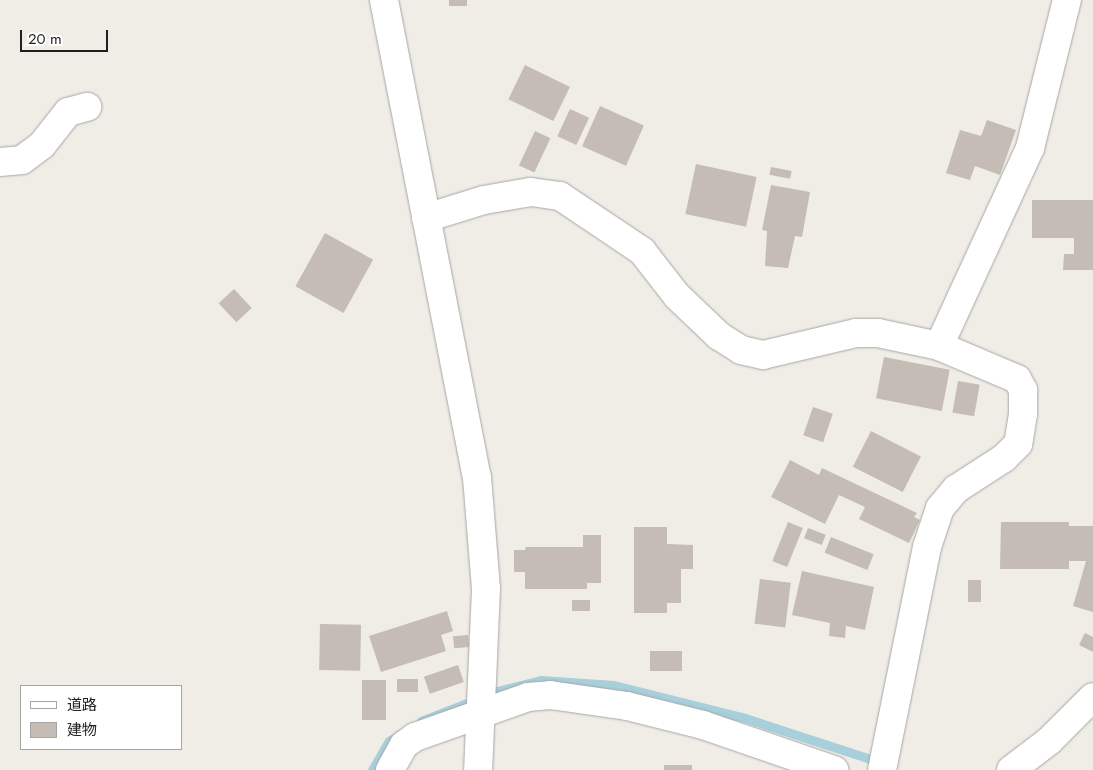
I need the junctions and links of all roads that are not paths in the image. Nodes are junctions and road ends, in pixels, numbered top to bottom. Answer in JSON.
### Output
{"nodes":[{"id":1,"x":384,"y":0,"type":"edge"},
{"id":2,"x":1067,"y":0,"type":"edge"},
{"id":3,"x":87,"y":106,"type":"dead end"},
{"id":4,"x":0,"y":162,"type":"edge"},
{"id":5,"x":426,"y":218,"type":"junction"},
{"id":6,"x":939,"y":346,"type":"junction"},
{"id":7,"x":1093,"y":697,"type":"edge"},
{"id":8,"x":480,"y":709,"type":"junction"},
{"id":9,"x":884,"y":763,"type":"edge"},
{"id":10,"x":390,"y":770,"type":"edge"},
{"id":11,"x":478,"y":770,"type":"edge"},
{"id":12,"x":834,"y":770,"type":"edge"},
{"id":13,"x":1011,"y":770,"type":"edge"}],
"edges":[{"from":1,"to":5,"type":"street"},
{"from":2,"to":6,"type":"street"},
{"from":3,"to":4,"type":"street"},
{"from":5,"to":6,"type":"street"},
{"from":5,"to":8,"type":"street"},
{"from":6,"to":9,"type":"street"},
{"from":7,"to":13,"type":"street"},
{"from":8,"to":10,"type":"street"},
{"from":8,"to":11,"type":"street"},
{"from":8,"to":12,"type":"street"}]}
